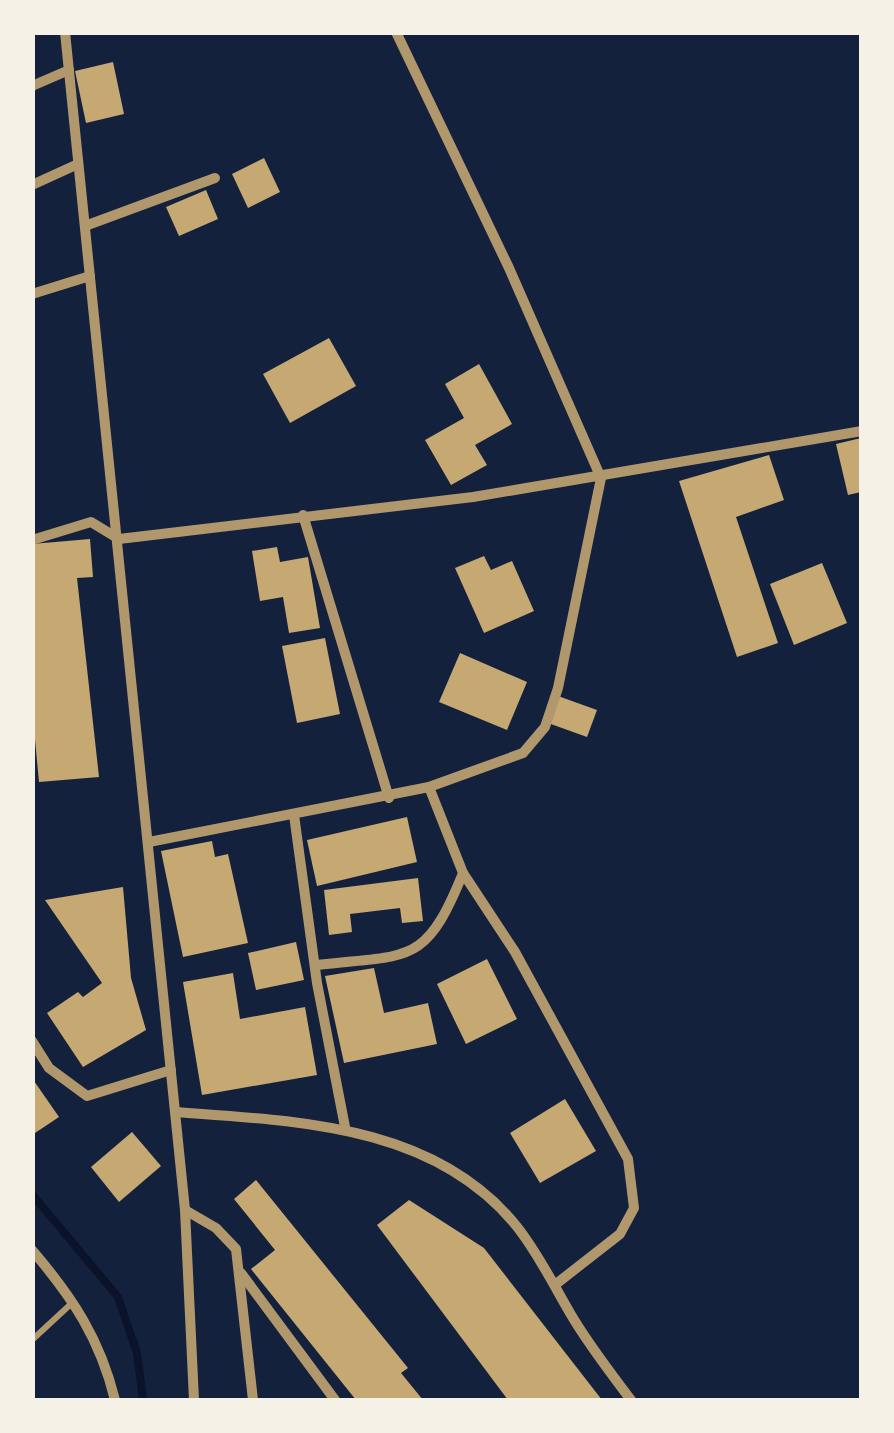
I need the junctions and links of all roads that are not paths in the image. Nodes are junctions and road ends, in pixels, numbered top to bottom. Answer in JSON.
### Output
{"nodes":[{"id":1,"x":65,"y":32,"type":"edge"},
{"id":2,"x":396,"y":32,"type":"edge"},
{"id":3,"x":68,"y":70,"type":"junction"},
{"id":4,"x":32,"y":86,"type":"edge"},
{"id":5,"x":78,"y":164,"type":"junction"},
{"id":6,"x":214,"y":178,"type":"dead end"},
{"id":7,"x":32,"y":185,"type":"edge"},
{"id":8,"x":85,"y":226,"type":"junction"},
{"id":9,"x":90,"y":276,"type":"junction"},
{"id":10,"x":32,"y":294,"type":"edge"},
{"id":11,"x":862,"y":431,"type":"edge"},
{"id":12,"x":600,"y":478,"type":"junction"},
{"id":13,"x":303,"y":515,"type":"junction"},
{"id":14,"x":119,"y":539,"type":"junction"},
{"id":15,"x":32,"y":540,"type":"edge"},
{"id":16,"x":429,"y":787,"type":"junction"},
{"id":17,"x":390,"y":798,"type":"junction"},
{"id":18,"x":294,"y":815,"type":"junction"},
{"id":19,"x":148,"y":842,"type":"junction"},
{"id":20,"x":463,"y":873,"type":"junction"},
{"id":21,"x":317,"y":965,"type":"junction"},
{"id":22,"x":32,"y":1041,"type":"edge"},
{"id":23,"x":171,"y":1070,"type":"junction"},
{"id":24,"x":175,"y":1112,"type":"junction"},
{"id":25,"x":345,"y":1127,"type":"junction"},
{"id":26,"x":184,"y":1210,"type":"junction"},
{"id":27,"x":32,"y":1250,"type":"edge"},
{"id":28,"x":240,"y":1271,"type":"junction"},
{"id":29,"x":556,"y":1284,"type":"junction"},
{"id":30,"x":75,"y":1301,"type":"junction"},
{"id":31,"x":32,"y":1340,"type":"edge"},
{"id":32,"x":116,"y":1400,"type":"edge"},
{"id":33,"x":194,"y":1400,"type":"edge"},
{"id":34,"x":252,"y":1400,"type":"edge"},
{"id":35,"x":335,"y":1400,"type":"edge"},
{"id":36,"x":631,"y":1400,"type":"edge"}],
"edges":[{"from":1,"to":3,"type":"street"},
{"from":2,"to":12,"type":"street"},
{"from":3,"to":4,"type":"street"},
{"from":3,"to":5,"type":"street"},
{"from":5,"to":7,"type":"street"},
{"from":5,"to":8,"type":"street"},
{"from":6,"to":8,"type":"street"},
{"from":8,"to":9,"type":"street"},
{"from":9,"to":10,"type":"street"},
{"from":9,"to":14,"type":"street"},
{"from":11,"to":12,"type":"street"},
{"from":12,"to":13,"type":"street"},
{"from":12,"to":16,"type":"street"},
{"from":13,"to":14,"type":"street"},
{"from":13,"to":17,"type":"street"},
{"from":14,"to":15,"type":"street"},
{"from":14,"to":19,"type":"street"},
{"from":16,"to":17,"type":"street"},
{"from":16,"to":20,"type":"street"},
{"from":17,"to":18,"type":"street"},
{"from":18,"to":19,"type":"street"},
{"from":18,"to":21,"type":"street"},
{"from":19,"to":23,"type":"street"},
{"from":20,"to":21,"type":"street"},
{"from":20,"to":29,"type":"street"},
{"from":21,"to":25,"type":"street"},
{"from":22,"to":23,"type":"street"},
{"from":23,"to":24,"type":"street"},
{"from":24,"to":25,"type":"street"},
{"from":24,"to":26,"type":"street"},
{"from":25,"to":29,"type":"street"},
{"from":26,"to":28,"type":"street"},
{"from":26,"to":33,"type":"street"},
{"from":27,"to":30,"type":"street"},
{"from":28,"to":34,"type":"street"},
{"from":28,"to":35,"type":"street"},
{"from":29,"to":36,"type":"street"},
{"from":30,"to":31,"type":"lane"},
{"from":30,"to":32,"type":"street"}]}
